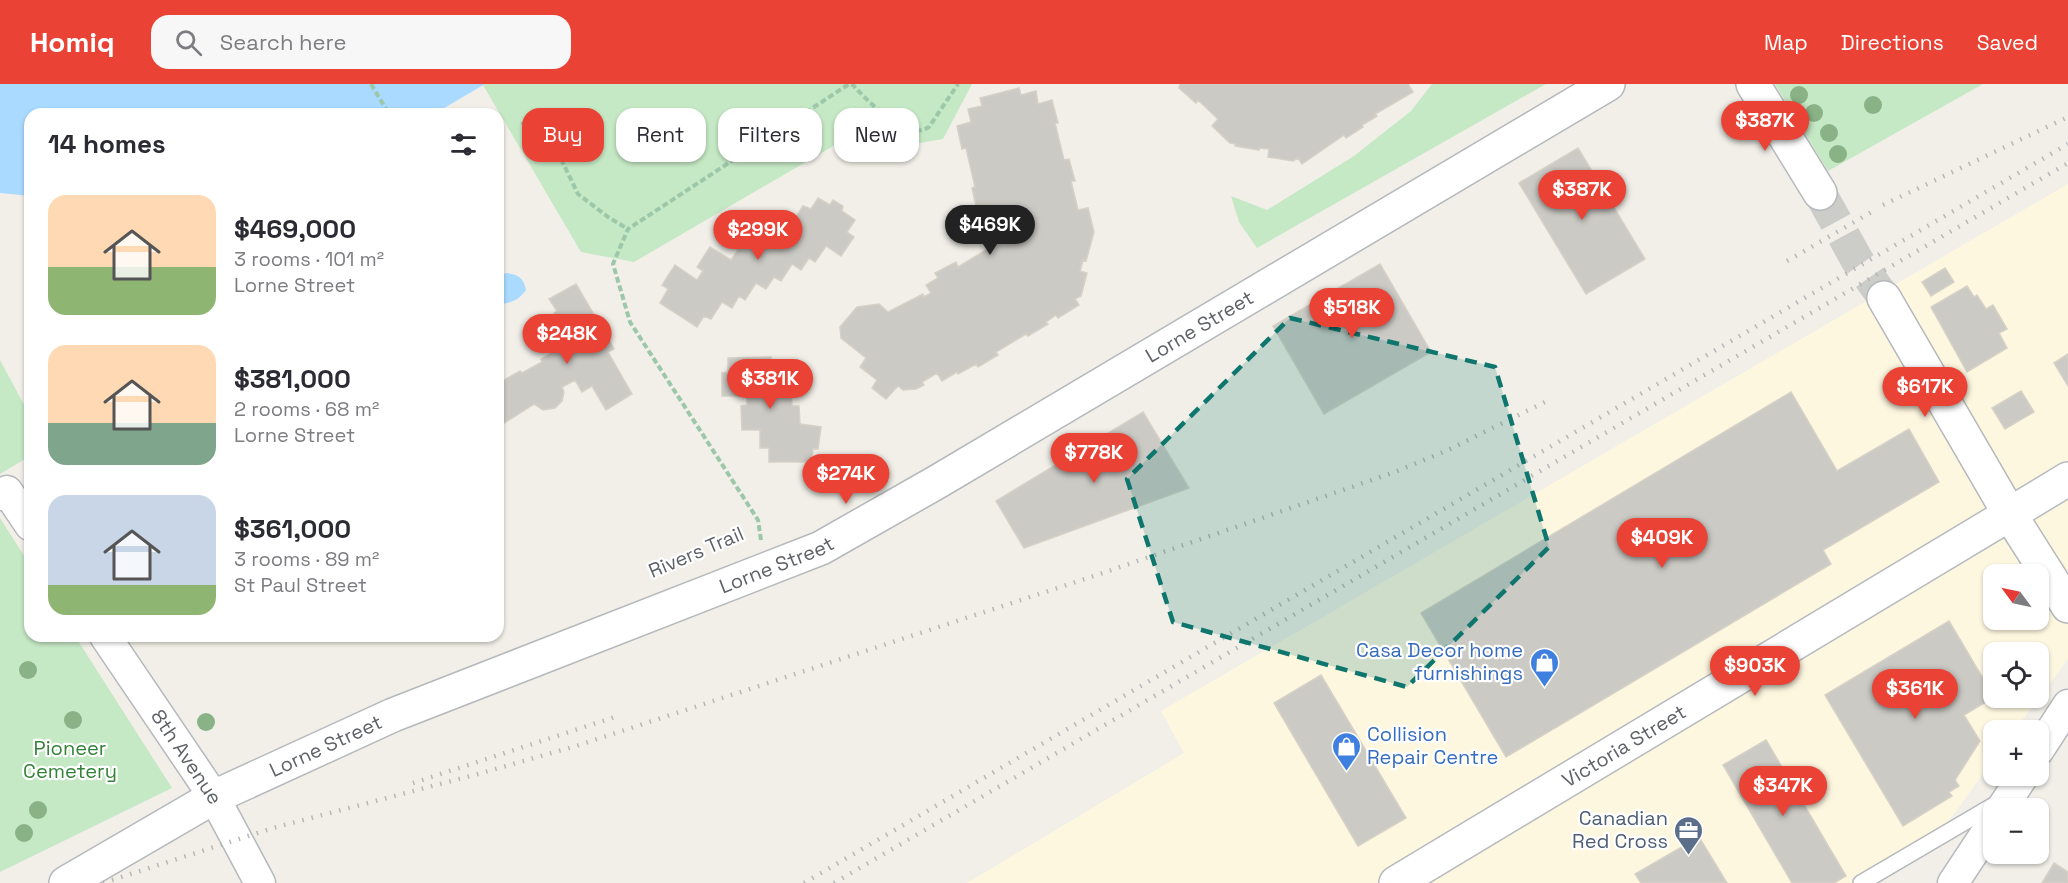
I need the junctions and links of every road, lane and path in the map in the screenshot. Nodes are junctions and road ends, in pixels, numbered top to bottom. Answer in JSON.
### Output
{"nodes":[{"id":1,"x":371,"y":84,"type":"edge"},
{"id":2,"x":848,"y":84,"type":"edge"},
{"id":3,"x":958,"y":84,"type":"edge"},
{"id":4,"x":1608,"y":84,"type":"edge"},
{"id":5,"x":1753,"y":84,"type":"edge"},
{"id":6,"x":385,"y":108,"type":"edge"},
{"id":7,"x":562,"y":162,"type":"edge"},
{"id":8,"x":1820,"y":194,"type":"tunnel mouth"},
{"id":9,"x":628,"y":229,"type":"junction"},
{"id":10,"x":1884,"y":298,"type":"tunnel mouth"},
{"id":11,"x":2068,"y":479,"type":"edge"},
{"id":12,"x":3,"y":493,"type":"edge"},
{"id":13,"x":2009,"y":513,"type":"junction"},
{"id":14,"x":24,"y":518,"type":"edge"},
{"id":15,"x":761,"y":540,"type":"dead end"},
{"id":16,"x":2068,"y":606,"type":"edge"},
{"id":17,"x":109,"y":642,"type":"edge"},
{"id":18,"x":2068,"y":705,"type":"edge"},
{"id":19,"x":2049,"y":734,"type":"edge"},
{"id":20,"x":2011,"y":793,"type":"edge"},
{"id":21,"x":213,"y":797,"type":"junction"},
{"id":22,"x":1983,"y":838,"type":"edge"},
{"id":23,"x":1450,"y":852,"type":"junction"},
{"id":24,"x":66,"y":883,"type":"edge"},
{"id":25,"x":260,"y":883,"type":"edge"},
{"id":26,"x":1396,"y":883,"type":"edge"},
{"id":27,"x":1428,"y":883,"type":"edge"},
{"id":28,"x":1861,"y":883,"type":"edge"},
{"id":29,"x":1953,"y":883,"type":"edge"}],
"edges":[{"from":1,"to":6,"type":"path"},
{"from":2,"to":3,"type":"path"},
{"from":2,"to":9,"type":"path"},
{"from":4,"to":21,"type":"street","name":"Lorne Street"},
{"from":5,"to":8,"type":"street"},
{"from":7,"to":9,"type":"path"},
{"from":9,"to":15,"type":"path","name":"Rivers Trail"},
{"from":10,"to":13,"type":"street"},
{"from":11,"to":13,"type":"street","name":"Victoria Street"},
{"from":12,"to":14,"type":"street"},
{"from":13,"to":16,"type":"street"},
{"from":13,"to":23,"type":"street","name":"Victoria Street"},
{"from":17,"to":21,"type":"street","name":"8th Avenue"},
{"from":18,"to":19,"type":"street"},
{"from":20,"to":28,"type":"lane"},
{"from":21,"to":24,"type":"street","name":"Lorne Street"},
{"from":21,"to":25,"type":"street","name":"8th Avenue"},
{"from":22,"to":29,"type":"street"},
{"from":23,"to":26,"type":"street","name":"Victoria Street"},
{"from":23,"to":27,"type":"street"}]}
